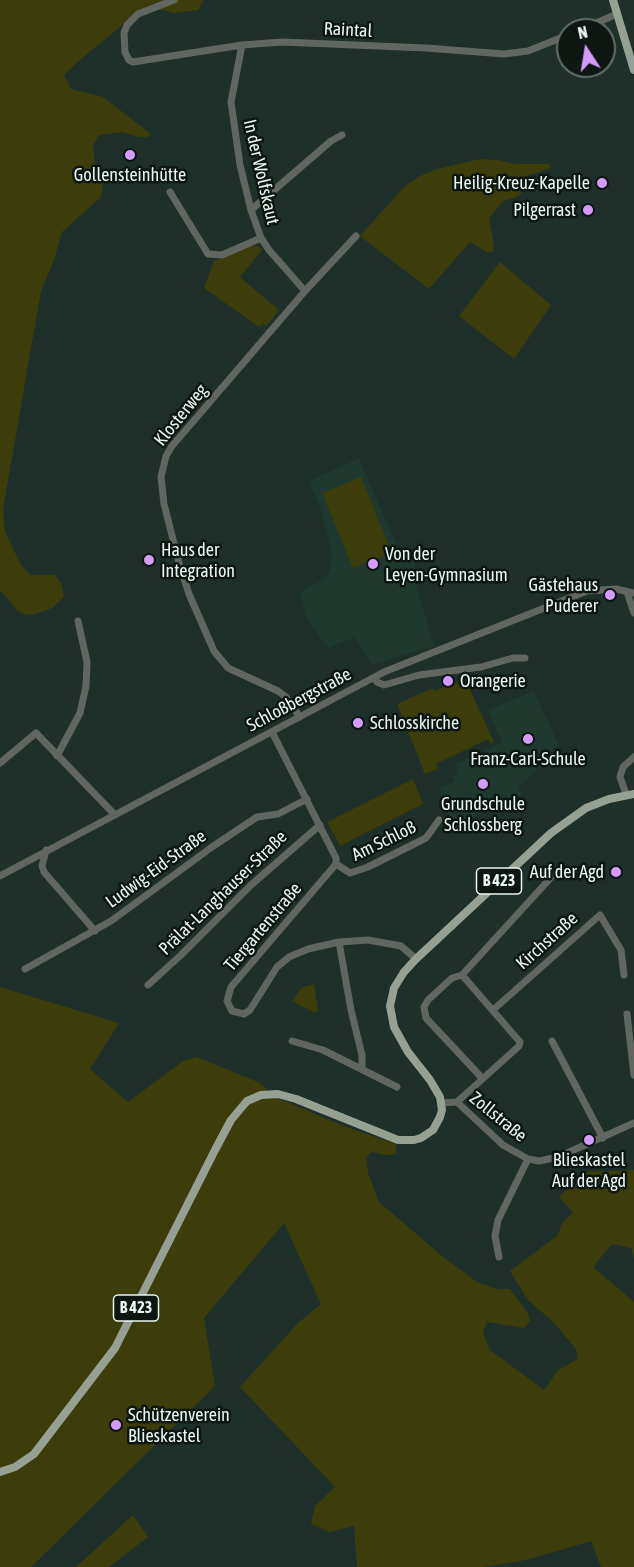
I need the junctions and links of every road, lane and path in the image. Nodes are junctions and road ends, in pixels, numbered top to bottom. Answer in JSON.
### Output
{"nodes":[{"id":1,"x":174,"y":0,"type":"edge"},
{"id":2,"x":613,"y":0,"type":"edge"},
{"id":3,"x":618,"y":14,"type":"junction"},
{"id":4,"x":608,"y":18,"type":"edge"},
{"id":5,"x":556,"y":40,"type":"edge"},
{"id":6,"x":242,"y":45,"type":"junction"},
{"id":7,"x":631,"y":47,"type":"edge"},
{"id":8,"x":634,"y":70,"type":"edge"},
{"id":9,"x":342,"y":135,"type":"dead end"},
{"id":10,"x":170,"y":192,"type":"dead end"},
{"id":11,"x":251,"y":210,"type":"junction"},
{"id":12,"x":356,"y":236,"type":"dead end"},
{"id":13,"x":261,"y":238,"type":"junction"},
{"id":14,"x":305,"y":291,"type":"junction"},
{"id":15,"x":630,"y":592,"type":"edge"},
{"id":16,"x":634,"y":613,"type":"edge"},
{"id":17,"x":78,"y":621,"type":"dead end"},
{"id":18,"x":525,"y":658,"type":"dead end"},
{"id":19,"x":374,"y":678,"type":"junction"},
{"id":20,"x":300,"y":717,"type":"junction"},
{"id":21,"x":272,"y":732,"type":"junction"},
{"id":22,"x":57,"y":756,"type":"junction"},
{"id":23,"x":634,"y":757,"type":"edge"},
{"id":24,"x":0,"y":763,"type":"edge"},
{"id":25,"x":630,"y":794,"type":"edge"},
{"id":26,"x":307,"y":800,"type":"junction"},
{"id":27,"x":115,"y":815,"type":"junction"},
{"id":28,"x":439,"y":820,"type":"dead end"},
{"id":29,"x":320,"y":825,"type":"junction"},
{"id":30,"x":46,"y":850,"type":"junction"},
{"id":31,"x":336,"y":864,"type":"junction"},
{"id":32,"x":0,"y":876,"type":"edge"},
{"id":33,"x":560,"y":876,"type":"dead end"},
{"id":34,"x":96,"y":931,"type":"junction"},
{"id":35,"x":339,"y":942,"type":"junction"},
{"id":36,"x":416,"y":959,"type":"junction"},
{"id":37,"x":25,"y":969,"type":"dead end"},
{"id":38,"x":462,"y":975,"type":"junction"},
{"id":39,"x":624,"y":975,"type":"dead end"},
{"id":40,"x":148,"y":985,"type":"dead end"},
{"id":41,"x":492,"y":1010,"type":"junction"},
{"id":42,"x":627,"y":1014,"type":"dead end"},
{"id":43,"x":628,"y":1025,"type":"junction"},
{"id":44,"x":620,"y":1026,"type":"dead end"},
{"id":45,"x":292,"y":1041,"type":"dead end"},
{"id":46,"x":552,"y":1041,"type":"dead end"},
{"id":47,"x":362,"y":1068,"type":"junction"},
{"id":48,"x":634,"y":1075,"type":"edge"},
{"id":49,"x":482,"y":1078,"type":"junction"},
{"id":50,"x":398,"y":1087,"type":"dead end"},
{"id":51,"x":457,"y":1102,"type":"junction"},
{"id":52,"x":441,"y":1103,"type":"junction"},
{"id":53,"x":634,"y":1123,"type":"edge"},
{"id":54,"x":603,"y":1138,"type":"junction"},
{"id":55,"x":528,"y":1159,"type":"junction"},
{"id":56,"x":499,"y":1257,"type":"dead end"},
{"id":57,"x":0,"y":1472,"type":"edge"}],
"edges":[{"from":1,"to":6,"type":"street","name":"Raintal"},
{"from":2,"to":3,"type":"main road"},
{"from":3,"to":4,"type":"street"},
{"from":3,"to":7,"type":"main road"},
{"from":5,"to":6,"type":"street","name":"Raintal"},
{"from":6,"to":11,"type":"street","name":"In der Wolfskaut"},
{"from":7,"to":8,"type":"main road"},
{"from":9,"to":11,"type":"street"},
{"from":10,"to":13,"type":"street"},
{"from":11,"to":13,"type":"street","name":"In der Wolfskaut"},
{"from":12,"to":14,"type":"street","name":"Klosterweg"},
{"from":13,"to":14,"type":"street","name":"In der Wolfskaut"},
{"from":14,"to":20,"type":"street","name":"Klosterweg"},
{"from":15,"to":16,"type":"street"},
{"from":15,"to":19,"type":"street","name":"Schloßbergstraße"},
{"from":17,"to":22,"type":"street"},
{"from":18,"to":19,"type":"street"},
{"from":19,"to":20,"type":"street","name":"Schloßbergstraße"},
{"from":20,"to":21,"type":"street","name":"Schloßbergstraße"},
{"from":21,"to":26,"type":"street"},
{"from":21,"to":27,"type":"street","name":"Schloßbergstraße"},
{"from":22,"to":24,"type":"street"},
{"from":22,"to":27,"type":"street"},
{"from":23,"to":25,"type":"street"},
{"from":25,"to":36,"type":"main road","number":"B 423"},
{"from":26,"to":29,"type":"street"},
{"from":26,"to":34,"type":"street","name":"Ludwig-Eid-Straße"},
{"from":27,"to":30,"type":"street","name":"Schloßbergstraße"},
{"from":28,"to":31,"type":"street","name":"Am Schloß"},
{"from":29,"to":31,"type":"street"},
{"from":29,"to":40,"type":"street","name":"Prälat-Langhauser-Straße"},
{"from":30,"to":32,"type":"street","name":"Schloßbergstraße"},
{"from":30,"to":34,"type":"street"},
{"from":31,"to":35,"type":"street","name":"Tiergartenstraße"},
{"from":33,"to":38,"type":"street"},
{"from":34,"to":37,"type":"street","name":"Ludwig-Eid-Straße"},
{"from":35,"to":36,"type":"street","name":"Tiergartenstraße"},
{"from":35,"to":47,"type":"street"},
{"from":36,"to":52,"type":"main road","number":"B 423"},
{"from":38,"to":41,"type":"street"},
{"from":38,"to":49,"type":"street"},
{"from":39,"to":41,"type":"street","name":"Kirchstraße"},
{"from":41,"to":49,"type":"street"},
{"from":42,"to":43,"type":"street"},
{"from":43,"to":44,"type":"street"},
{"from":43,"to":48,"type":"street"},
{"from":45,"to":47,"type":"street"},
{"from":46,"to":54,"type":"street"},
{"from":47,"to":50,"type":"street"},
{"from":49,"to":51,"type":"street"},
{"from":51,"to":52,"type":"street","name":"Zollstraße"},
{"from":51,"to":55,"type":"street","name":"Zollstraße"},
{"from":52,"to":57,"type":"main road","number":"B 423"},
{"from":53,"to":54,"type":"street","name":"Zollstraße"},
{"from":54,"to":55,"type":"street","name":"Zollstraße"},
{"from":55,"to":56,"type":"street"}]}
